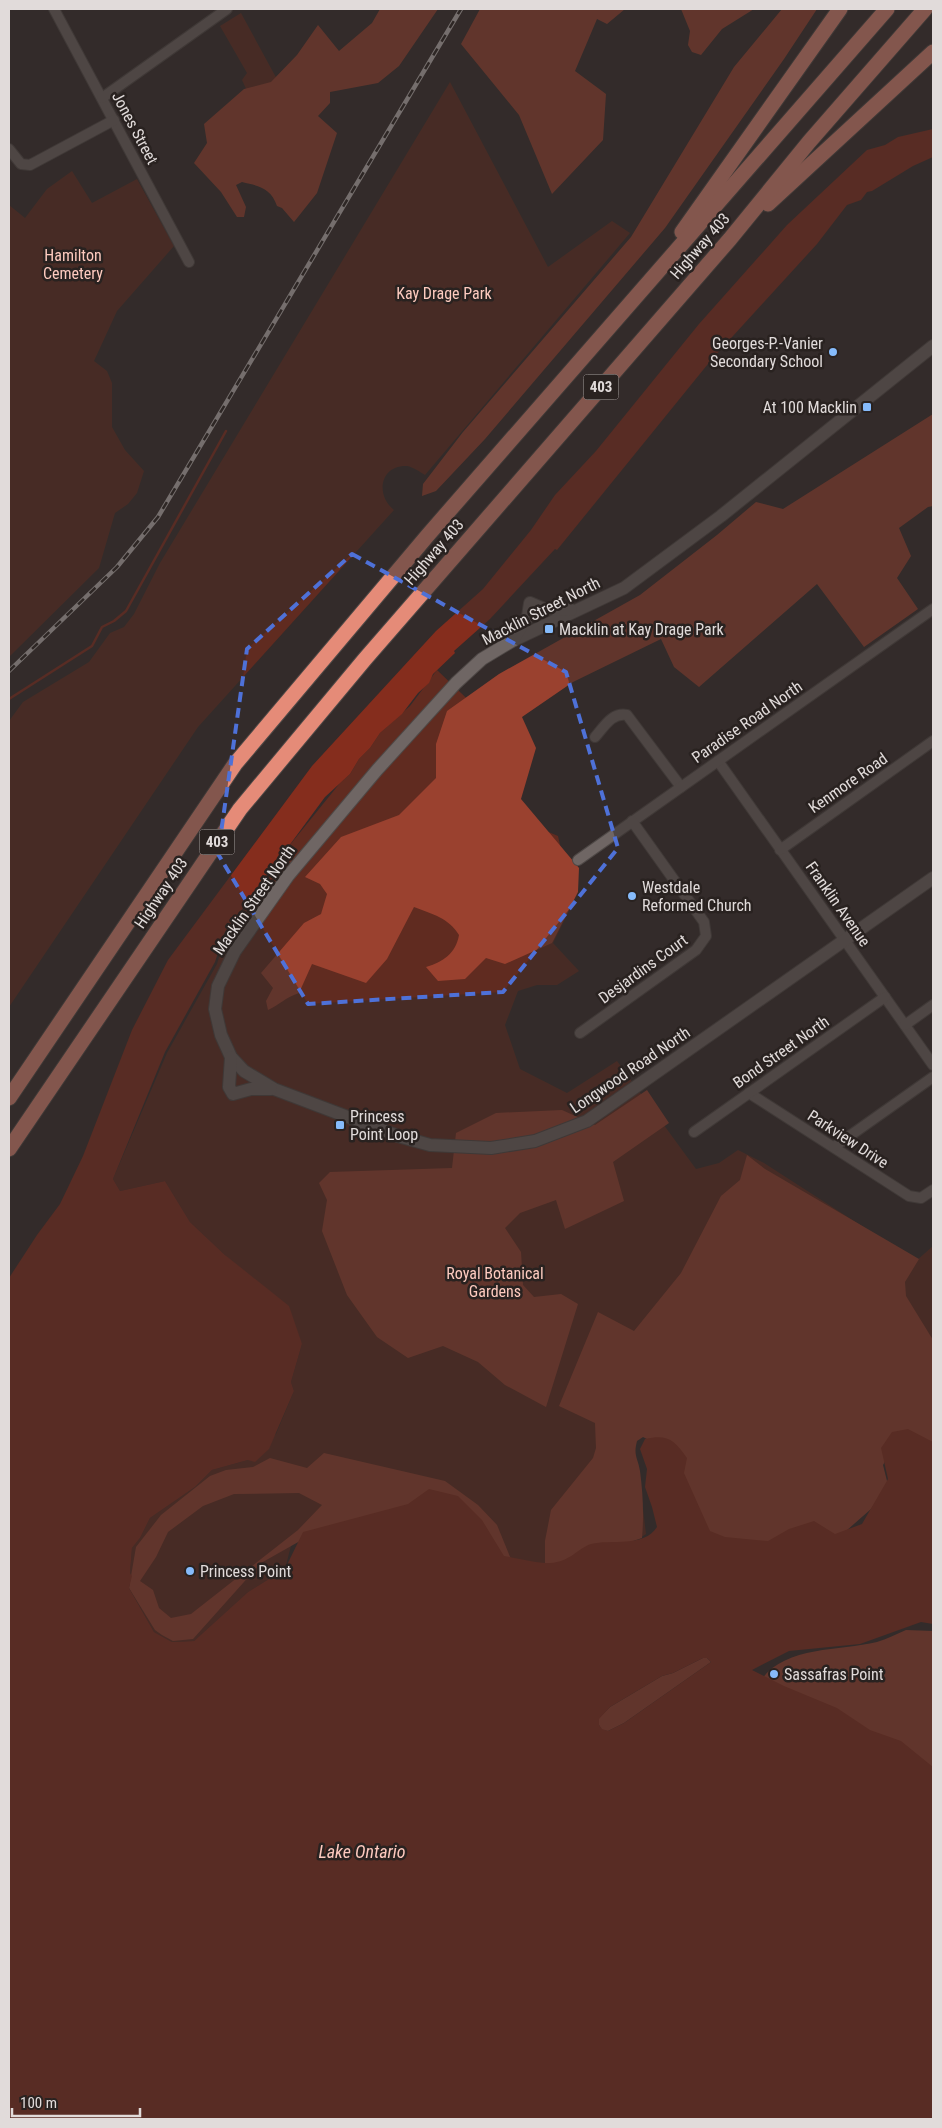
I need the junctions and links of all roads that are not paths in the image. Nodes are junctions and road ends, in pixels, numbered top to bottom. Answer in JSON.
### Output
{"nodes":[{"id":1,"x":54,"y":9,"type":"edge"},
{"id":2,"x":226,"y":9,"type":"edge"},
{"id":3,"x":840,"y":9,"type":"edge"},
{"id":4,"x":887,"y":9,"type":"edge"},
{"id":5,"x":925,"y":9,"type":"edge"},
{"id":6,"x":933,"y":52,"type":"edge"},
{"id":7,"x":102,"y":98,"type":"junction"},
{"id":8,"x":114,"y":120,"type":"junction"},
{"id":9,"x":9,"y":150,"type":"edge"},
{"id":10,"x":730,"y":239,"type":"junction"},
{"id":11,"x":189,"y":262,"type":"dead end"},
{"id":12,"x":640,"y":290,"type":"junction"},
{"id":13,"x":933,"y":346,"type":"edge"},
{"id":14,"x":578,"y":610,"type":"junction"},
{"id":15,"x":932,"y":612,"type":"edge"},
{"id":16,"x":512,"y":641,"type":"junction"},
{"id":17,"x":595,"y":738,"type":"dead end"},
{"id":18,"x":933,"y":741,"type":"edge"},
{"id":19,"x":718,"y":761,"type":"junction"},
{"id":20,"x":681,"y":787,"type":"junction"},
{"id":21,"x":632,"y":821,"type":"junction"},
{"id":22,"x":780,"y":850,"type":"junction"},
{"id":23,"x":578,"y":860,"type":"dead end"},
{"id":24,"x":933,"y":878,"type":"edge"},
{"id":25,"x":845,"y":940,"type":"junction"},
{"id":26,"x":885,"y":997,"type":"junction"},
{"id":27,"x":933,"y":1005,"type":"edge"},
{"id":28,"x":905,"y":1025,"type":"junction"},
{"id":29,"x":580,"y":1033,"type":"dead end"},
{"id":30,"x":230,"y":1056,"type":"junction"},
{"id":31,"x":933,"y":1065,"type":"edge"},
{"id":32,"x":933,"y":1077,"type":"edge"},
{"id":33,"x":274,"y":1089,"type":"junction"},
{"id":34,"x":749,"y":1093,"type":"junction"},
{"id":35,"x":9,"y":1098,"type":"edge"},
{"id":36,"x":694,"y":1132,"type":"dead end"},
{"id":37,"x":834,"y":1147,"type":"junction"},
{"id":38,"x":9,"y":1149,"type":"edge"},
{"id":39,"x":933,"y":1190,"type":"edge"}],
"edges":[{"from":1,"to":7,"type":"street","name":"Jones Street"},
{"from":2,"to":7,"type":"street"},
{"from":3,"to":12,"type":"highway"},
{"from":4,"to":12,"type":"highway","name":"Highway 403","number":"403"},
{"from":5,"to":10,"type":"highway","name":"Highway 403","number":"403"},
{"from":6,"to":10,"type":"highway"},
{"from":7,"to":8,"type":"street","name":"Jones Street"},
{"from":8,"to":9,"type":"street"},
{"from":8,"to":11,"type":"street","name":"Jones Street"},
{"from":10,"to":38,"type":"highway","name":"Highway 403","number":"403"},
{"from":12,"to":35,"type":"highway","name":"Highway 403","number":"403"},
{"from":13,"to":14,"type":"street","name":"Macklin Street North"},
{"from":14,"to":16,"type":"street","name":"Macklin Street North"},
{"from":14,"to":16,"type":"street"},
{"from":15,"to":19,"type":"street","name":"Paradise Road North"},
{"from":16,"to":30,"type":"street","name":"Macklin Street North"},
{"from":17,"to":20,"type":"street"},
{"from":18,"to":22,"type":"street","name":"Kenmore Road"},
{"from":19,"to":20,"type":"street","name":"Paradise Road North"},
{"from":19,"to":22,"type":"street","name":"Franklin Avenue"},
{"from":20,"to":21,"type":"street","name":"Paradise Road North"},
{"from":21,"to":23,"type":"street","name":"Paradise Road North"},
{"from":21,"to":29,"type":"street","name":"Desjardins Court"},
{"from":22,"to":25,"type":"street","name":"Franklin Avenue"},
{"from":24,"to":25,"type":"street","name":"Longwood Road North"},
{"from":25,"to":26,"type":"street","name":"Franklin Avenue"},
{"from":25,"to":33,"type":"street","name":"Longwood Road North"},
{"from":26,"to":28,"type":"street","name":"Franklin Avenue"},
{"from":26,"to":34,"type":"street","name":"Bond Street North"},
{"from":27,"to":28,"type":"street"},
{"from":28,"to":31,"type":"street","name":"Franklin Avenue"},
{"from":30,"to":33,"type":"street","name":"Longwood Road North"},
{"from":30,"to":33,"type":"street"},
{"from":32,"to":37,"type":"street"},
{"from":34,"to":36,"type":"street","name":"Bond Street North"},
{"from":34,"to":37,"type":"street","name":"Parkview Drive"},
{"from":37,"to":39,"type":"street","name":"Parkview Drive"}]}
